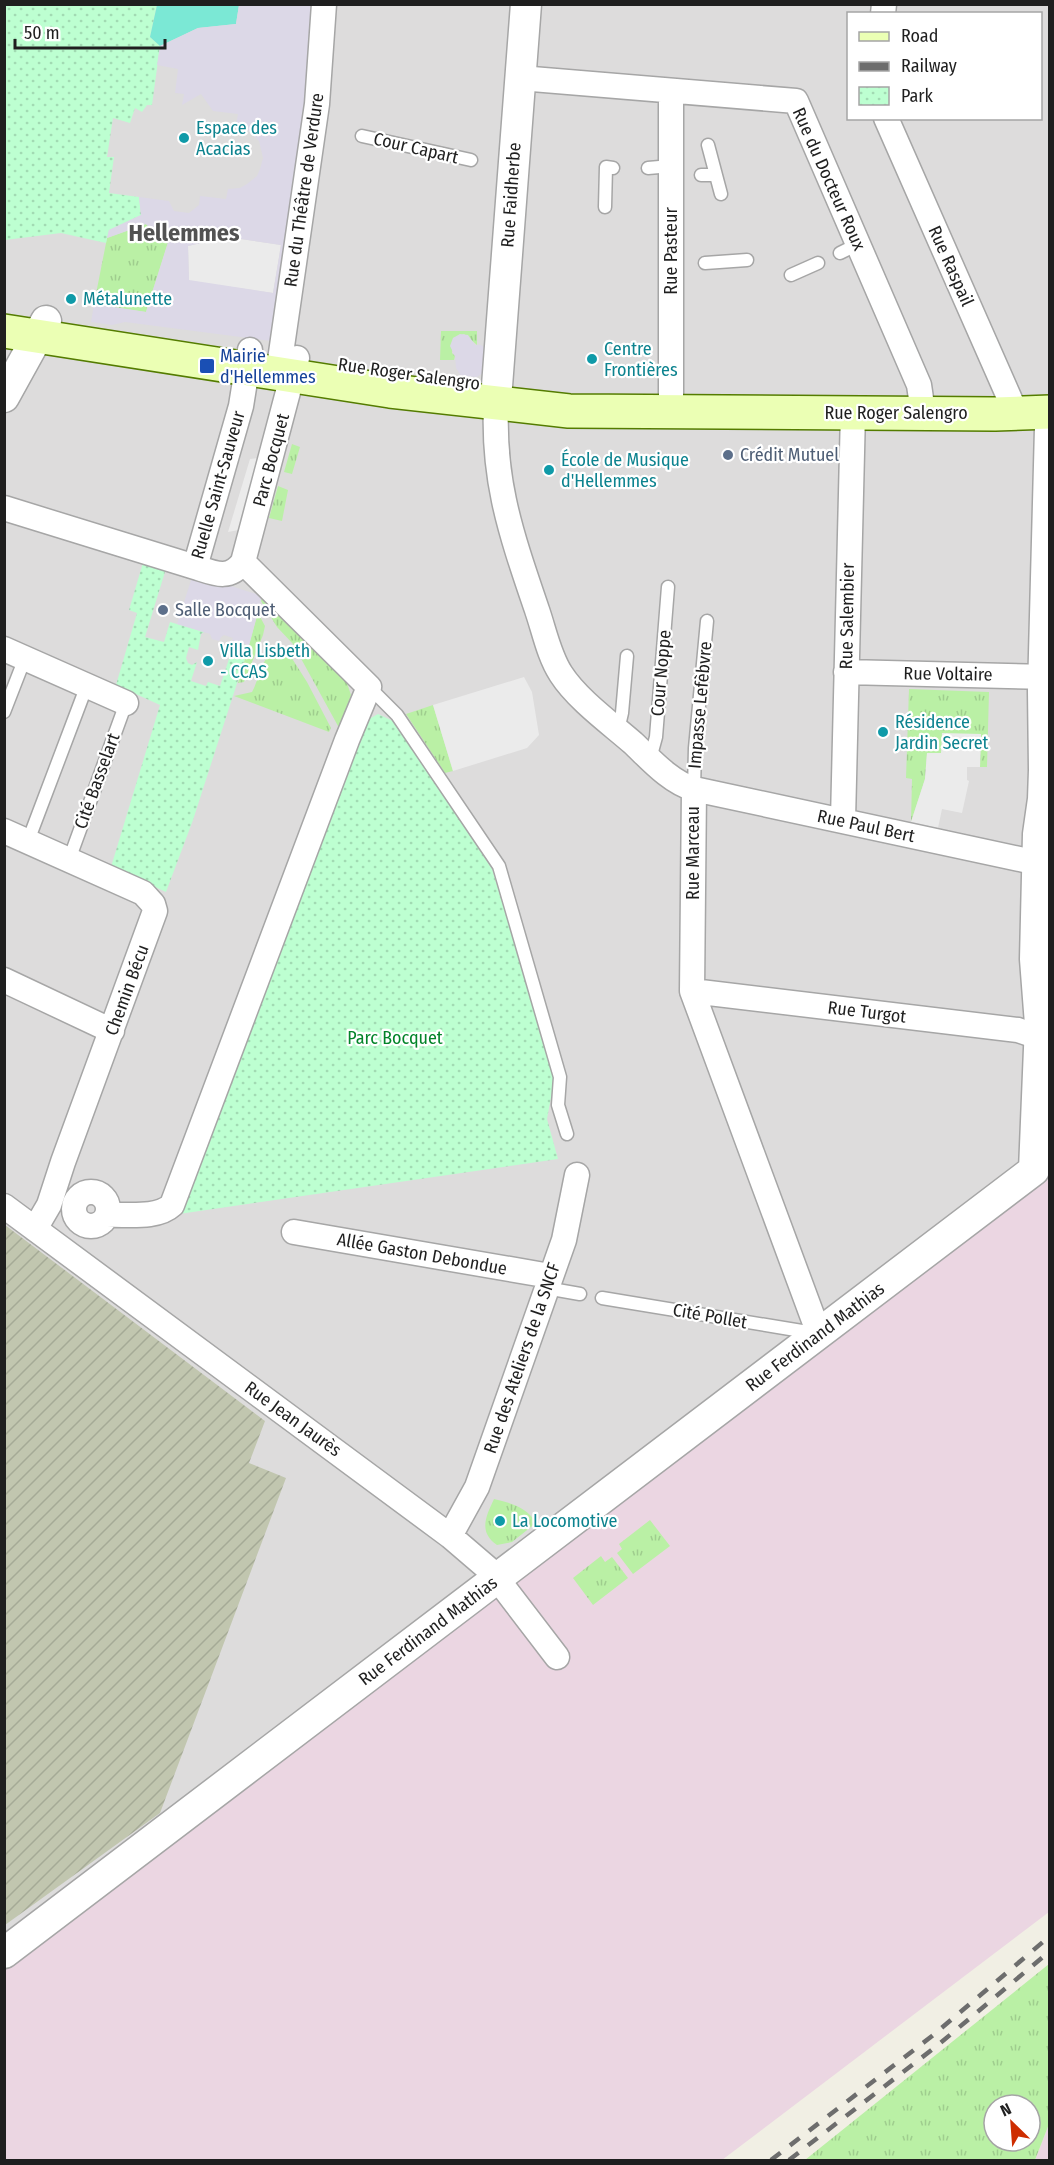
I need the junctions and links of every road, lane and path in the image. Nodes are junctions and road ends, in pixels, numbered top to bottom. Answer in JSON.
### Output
{"nodes":[{"id":1,"x":324,"y":4,"type":"edge"},
{"id":2,"x":526,"y":4,"type":"edge"},
{"id":3,"x":520,"y":78,"type":"junction"},
{"id":4,"x":670,"y":91,"type":"junction"},
{"id":5,"x":887,"y":120,"type":"edge"},
{"id":6,"x":362,"y":136,"type":"dead end"},
{"id":7,"x":708,"y":145,"type":"dead end"},
{"id":8,"x":471,"y":160,"type":"dead end"},
{"id":9,"x":613,"y":168,"type":"dead end"},
{"id":10,"x":701,"y":175,"type":"dead end"},
{"id":11,"x":716,"y":175,"type":"junction"},
{"id":12,"x":721,"y":194,"type":"dead end"},
{"id":13,"x":605,"y":207,"type":"dead end"},
{"id":14,"x":747,"y":260,"type":"dead end"},
{"id":15,"x":705,"y":263,"type":"dead end"},
{"id":16,"x":818,"y":263,"type":"dead end"},
{"id":17,"x":791,"y":276,"type":"dead end"},
{"id":18,"x":4,"y":314,"type":"edge"},
{"id":19,"x":42,"y":329,"type":"junction"},
{"id":20,"x":4,"y":331,"type":"edge"},
{"id":21,"x":274,"y":364,"type":"junction"},
{"id":22,"x":496,"y":395,"type":"junction"},
{"id":23,"x":4,"y":398,"type":"edge"},
{"id":24,"x":671,"y":411,"type":"junction"},
{"id":25,"x":853,"y":412,"type":"junction"},
{"id":26,"x":923,"y":412,"type":"junction"},
{"id":27,"x":1050,"y":412,"type":"edge"},
{"id":28,"x":1016,"y":413,"type":"junction"},
{"id":29,"x":1050,"y":428,"type":"edge"},
{"id":30,"x":1049,"y":481,"type":"edge"},
{"id":31,"x":4,"y":508,"type":"edge"},
{"id":32,"x":243,"y":562,"type":"junction"},
{"id":33,"x":195,"y":567,"type":"junction"},
{"id":34,"x":668,"y":587,"type":"dead end"},
{"id":35,"x":707,"y":621,"type":"dead end"},
{"id":36,"x":15,"y":654,"type":"edge"},
{"id":37,"x":627,"y":656,"type":"dead end"},
{"id":38,"x":846,"y":672,"type":"junction"},
{"id":39,"x":1047,"y":677,"type":"edge"},
{"id":40,"x":87,"y":685,"type":"junction"},
{"id":41,"x":369,"y":687,"type":"junction"},
{"id":42,"x":126,"y":703,"type":"joint"},
{"id":43,"x":4,"y":712,"type":"edge"},
{"id":44,"x":618,"y":730,"type":"junction"},
{"id":45,"x":650,"y":759,"type":"junction"},
{"id":46,"x":1047,"y":771,"type":"edge"},
{"id":47,"x":694,"y":789,"type":"junction"},
{"id":48,"x":843,"y":820,"type":"junction"},
{"id":49,"x":4,"y":831,"type":"edge"},
{"id":50,"x":28,"y":841,"type":"junction"},
{"id":51,"x":69,"y":860,"type":"junction"},
{"id":52,"x":1038,"y":863,"type":"junction"},
{"id":53,"x":4,"y":980,"type":"edge"},
{"id":54,"x":692,"y":992,"type":"junction"},
{"id":55,"x":112,"y":1031,"type":"junction"},
{"id":56,"x":1045,"y":1040,"type":"edge"},
{"id":57,"x":567,"y":1134,"type":"dead end"},
{"id":58,"x":1042,"y":1163,"type":"edge"},
{"id":59,"x":577,"y":1175,"type":"dead end"},
{"id":60,"x":4,"y":1206,"type":"edge"},
{"id":61,"x":107,"y":1215,"type":"dead end"},
{"id":62,"x":35,"y":1229,"type":"junction"},
{"id":63,"x":294,"y":1232,"type":"dead end"},
{"id":64,"x":548,"y":1282,"type":"junction"},
{"id":65,"x":580,"y":1294,"type":"dead end"},
{"id":66,"x":602,"y":1298,"type":"dead end"},
{"id":67,"x":819,"y":1334,"type":"junction"},
{"id":68,"x":450,"y":1536,"type":"junction"},
{"id":69,"x":497,"y":1579,"type":"junction"},
{"id":70,"x":557,"y":1657,"type":"dead end"},
{"id":71,"x":4,"y":1953,"type":"edge"}],
"edges":[{"from":1,"to":21,"type":"street","name":"Rue du Théâtre de Verdure"},
{"from":2,"to":3,"type":"street","name":"Rue Faidherbe"},
{"from":3,"to":4,"type":"street","name":"Rue du Docteur Roux"},
{"from":3,"to":22,"type":"street","name":"Rue Faidherbe"},
{"from":4,"to":24,"type":"street","name":"Rue Pasteur"},
{"from":4,"to":26,"type":"street","name":"Rue du Docteur Roux"},
{"from":5,"to":28,"type":"street","name":"Rue Raspail"},
{"from":6,"to":8,"type":"lane","name":"Cour Capart"},
{"from":7,"to":11,"type":"lane"},
{"from":9,"to":13,"type":"lane"},
{"from":10,"to":11,"type":"lane"},
{"from":11,"to":12,"type":"lane"},
{"from":14,"to":15,"type":"lane"},
{"from":16,"to":17,"type":"lane"},
{"from":18,"to":19,"type":"main road","name":"Rue Roger Salengro"},
{"from":19,"to":20,"type":"main road","name":"Rue Roger Salengro"},
{"from":19,"to":21,"type":"main road","name":"Rue Roger Salengro"},
{"from":19,"to":23,"type":"street"},
{"from":21,"to":22,"type":"main road","name":"Rue Roger Salengro"},
{"from":21,"to":32,"type":"street","name":"Parc Bocquet"},
{"from":21,"to":33,"type":"street","name":"Ruelle Saint-Sauveur"},
{"from":22,"to":24,"type":"main road","name":"Rue Roger Salengro"},
{"from":22,"to":44,"type":"street","name":"Rue Marceau"},
{"from":24,"to":25,"type":"main road","name":"Rue Roger Salengro"},
{"from":25,"to":26,"type":"main road","name":"Rue Roger Salengro"},
{"from":25,"to":38,"type":"street","name":"Rue Salembier"},
{"from":26,"to":28,"type":"main road","name":"Rue Roger Salengro"},
{"from":27,"to":28,"type":"main road","name":"Rue Roger Salengro"},
{"from":29,"to":30,"type":"street","name":"Rue Ferdinand Mathias"},
{"from":30,"to":39,"type":"street","name":"Rue Ferdinand Mathias"},
{"from":31,"to":33,"type":"street","name":"Ruelle Saint-Sauveur"},
{"from":32,"to":33,"type":"street"},
{"from":32,"to":41,"type":"street"},
{"from":34,"to":45,"type":"lane","name":"Cour Noppe"},
{"from":35,"to":47,"type":"lane","name":"Impasse Lefèbvre"},
{"from":36,"to":40,"type":"street"},
{"from":36,"to":43,"type":"lane"},
{"from":37,"to":44,"type":"lane"},
{"from":38,"to":39,"type":"street","name":"Rue Voltaire"},
{"from":38,"to":48,"type":"street","name":"Rue Salembier"},
{"from":39,"to":46,"type":"street","name":"Rue Ferdinand Mathias"},
{"from":40,"to":42,"type":"street"},
{"from":40,"to":50,"type":"lane"},
{"from":41,"to":57,"type":"lane"},
{"from":41,"to":61,"type":"street"},
{"from":42,"to":51,"type":"lane","name":"Cité Basselart"},
{"from":44,"to":45,"type":"street","name":"Rue Marceau"},
{"from":45,"to":47,"type":"street","name":"Rue Marceau"},
{"from":46,"to":52,"type":"street","name":"Rue Ferdinand Mathias"},
{"from":47,"to":48,"type":"street","name":"Rue Paul Bert"},
{"from":47,"to":54,"type":"street","name":"Rue Marceau"},
{"from":48,"to":52,"type":"street","name":"Rue Paul Bert"},
{"from":49,"to":50,"type":"street","name":"Chemin Bécu"},
{"from":50,"to":51,"type":"street","name":"Chemin Bécu"},
{"from":51,"to":55,"type":"street","name":"Chemin Bécu"},
{"from":52,"to":56,"type":"street","name":"Rue Ferdinand Mathias"},
{"from":53,"to":55,"type":"street"},
{"from":54,"to":56,"type":"street","name":"Rue Turgot"},
{"from":54,"to":67,"type":"street","name":"Rue Marceau"},
{"from":55,"to":62,"type":"street","name":"Chemin Bécu"},
{"from":56,"to":58,"type":"street","name":"Rue Ferdinand Mathias"},
{"from":58,"to":67,"type":"street","name":"Rue Ferdinand Mathias"},
{"from":59,"to":64,"type":"street","name":"Rue des Ateliers de la SNCF"},
{"from":60,"to":62,"type":"street","name":"Rue Jean Jaurès"},
{"from":62,"to":68,"type":"street","name":"Rue Jean Jaurès"},
{"from":63,"to":64,"type":"street","name":"Allée Gaston Debondue"},
{"from":64,"to":65,"type":"lane"},
{"from":64,"to":68,"type":"street","name":"Rue des Ateliers de la SNCF"},
{"from":66,"to":67,"type":"lane","name":"Cité Pollet"},
{"from":67,"to":69,"type":"street","name":"Rue Ferdinand Mathias"},
{"from":68,"to":69,"type":"street","name":"Rue Jean Jaurès"},
{"from":69,"to":70,"type":"street","name":"Rue Jean Jaurès"},
{"from":69,"to":71,"type":"street","name":"Rue Ferdinand Mathias"}]}
